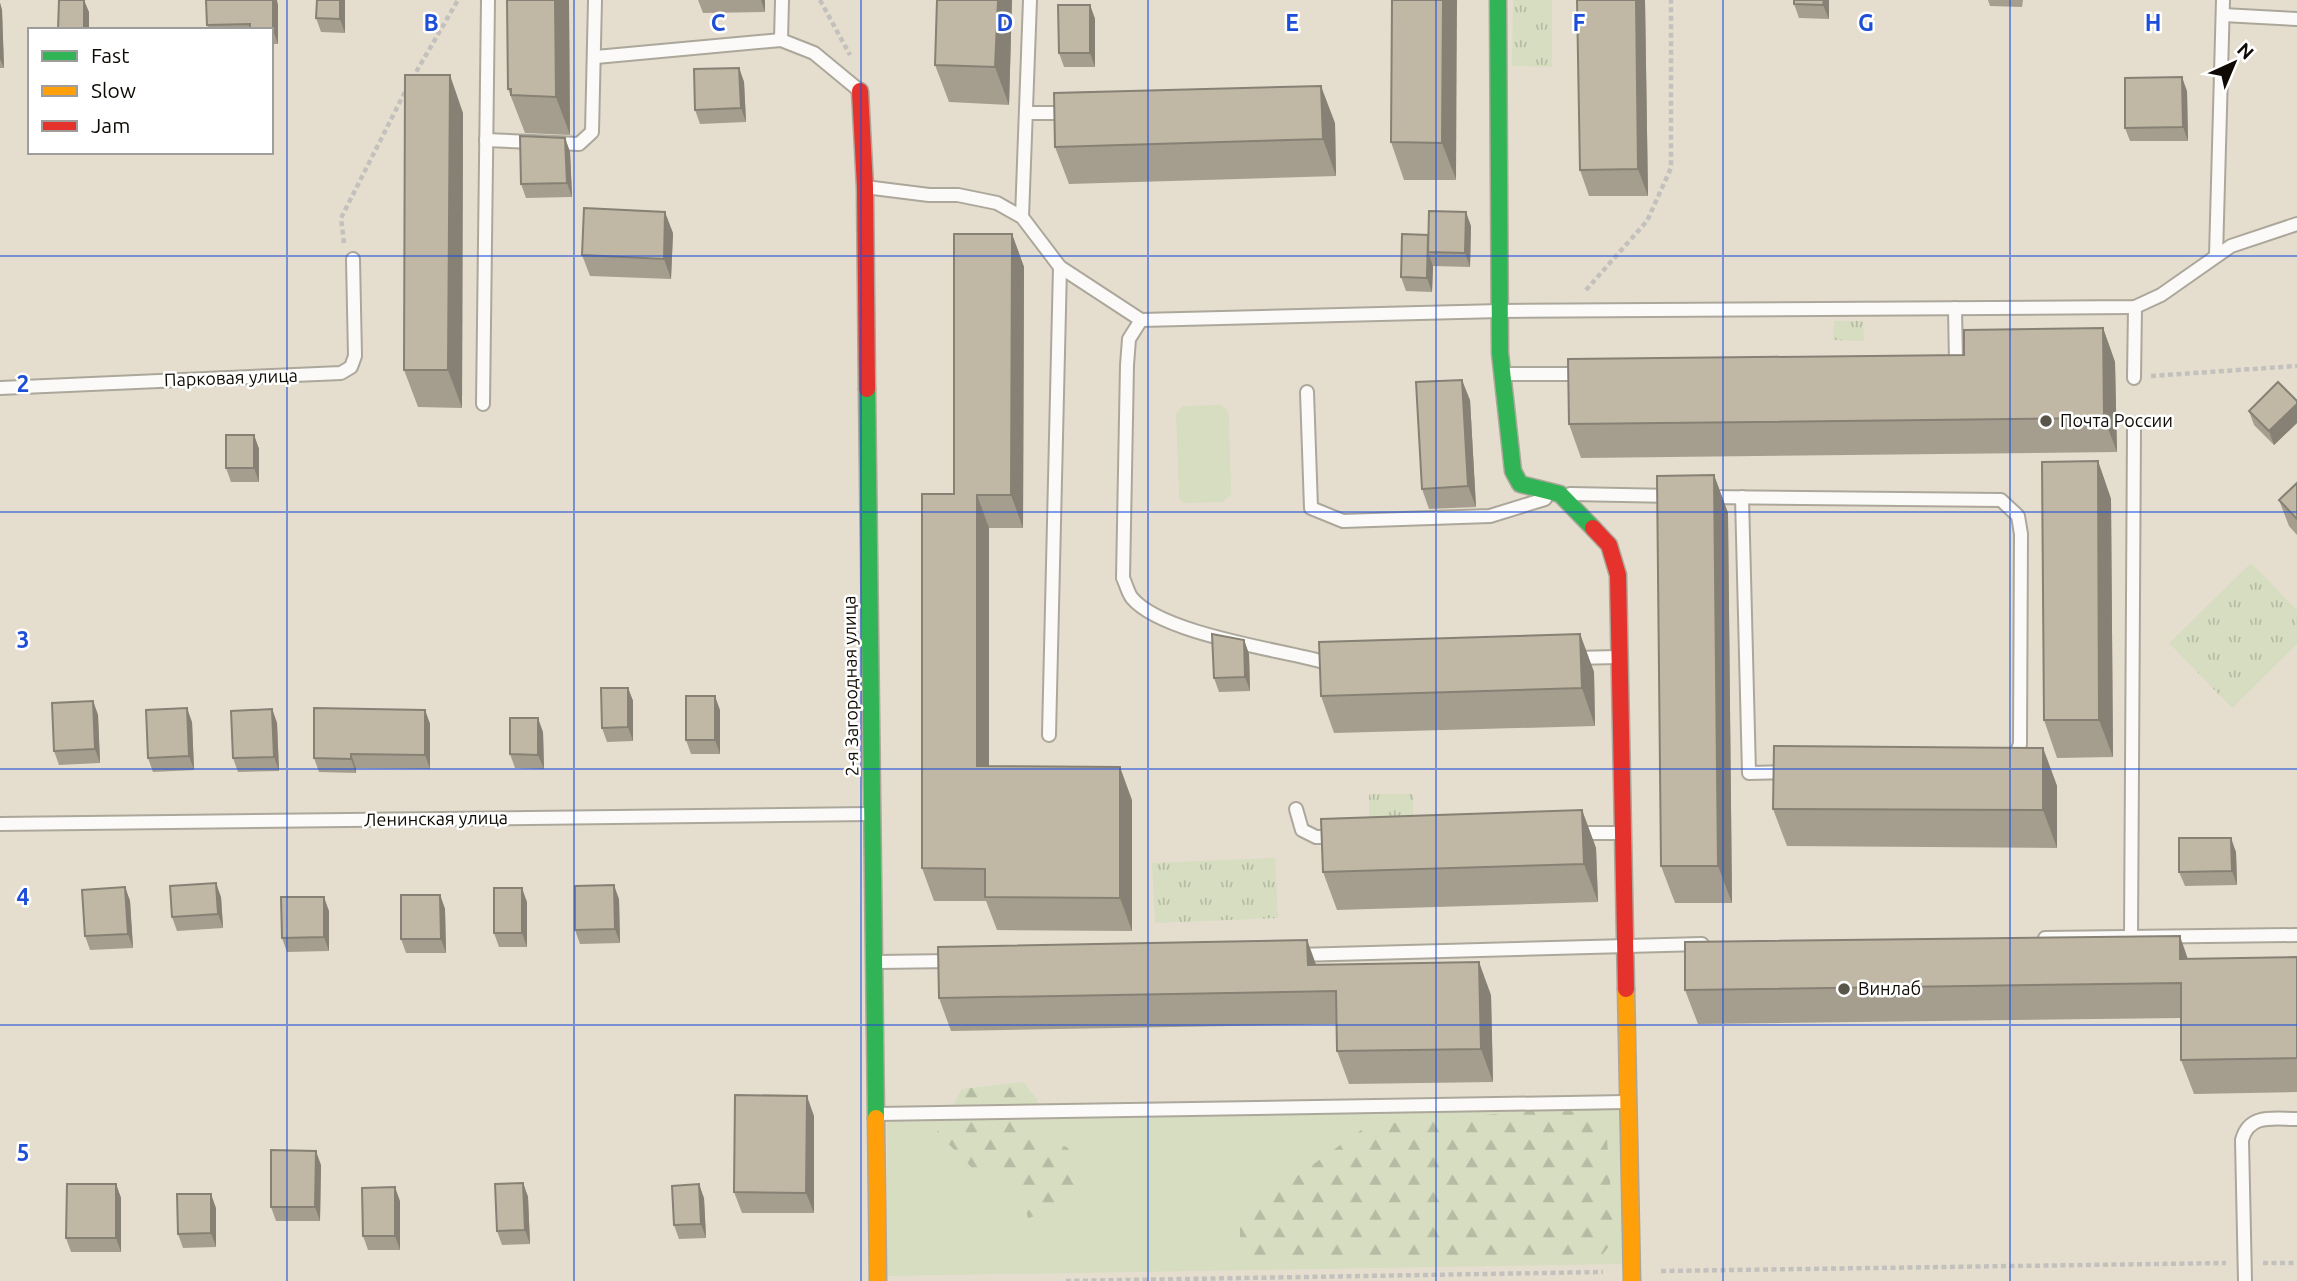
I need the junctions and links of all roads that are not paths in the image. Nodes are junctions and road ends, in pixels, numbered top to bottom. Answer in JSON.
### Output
{"nodes":[{"id":1,"x":488,"y":0,"type":"edge"},
{"id":2,"x":595,"y":0,"type":"edge"},
{"id":3,"x":782,"y":0,"type":"edge"},
{"id":4,"x":1030,"y":0,"type":"edge"},
{"id":5,"x":1498,"y":0,"type":"edge"},
{"id":6,"x":2223,"y":0,"type":"edge"},
{"id":7,"x":2222,"y":15,"type":"junction"},
{"id":8,"x":2297,"y":19,"type":"edge"},
{"id":9,"x":781,"y":40,"type":"junction"},
{"id":10,"x":596,"y":57,"type":"junction"},
{"id":11,"x":860,"y":91,"type":"joint"},
{"id":12,"x":1026,"y":113,"type":"junction"},
{"id":13,"x":1079,"y":113,"type":"edge"},
{"id":14,"x":486,"y":140,"type":"junction"},
{"id":15,"x":865,"y":187,"type":"junction"},
{"id":16,"x":1023,"y":217,"type":"junction"},
{"id":17,"x":2297,"y":224,"type":"edge"},
{"id":18,"x":2216,"y":256,"type":"junction"},
{"id":19,"x":353,"y":259,"type":"road end"},
{"id":20,"x":1060,"y":267,"type":"junction"},
{"id":21,"x":2135,"y":307,"type":"junction"},
{"id":22,"x":1955,"y":308,"type":"junction"},
{"id":23,"x":1500,"y":312,"type":"junction"},
{"id":24,"x":1141,"y":320,"type":"junction"},
{"id":25,"x":1935,"y":372,"type":"edge"},
{"id":26,"x":1502,"y":374,"type":"junction"},
{"id":27,"x":1600,"y":374,"type":"edge"},
{"id":28,"x":2134,"y":378,"type":"road end"},
{"id":29,"x":0,"y":388,"type":"edge"},
{"id":30,"x":1307,"y":392,"type":"dead end"},
{"id":31,"x":483,"y":404,"type":"dead end"},
{"id":32,"x":2134,"y":429,"type":"dead end"},
{"id":33,"x":1560,"y":494,"type":"junction"},
{"id":34,"x":1742,"y":497,"type":"junction"},
{"id":35,"x":1619,"y":657,"type":"junction"},
{"id":36,"x":1565,"y":658,"type":"edge"},
{"id":37,"x":1322,"y":661,"type":"edge"},
{"id":38,"x":1049,"y":735,"type":"dead end"},
{"id":39,"x":2006,"y":770,"type":"edge"},
{"id":40,"x":1803,"y":772,"type":"edge"},
{"id":41,"x":1296,"y":809,"type":"dead end"},
{"id":42,"x":871,"y":814,"type":"junction"},
{"id":43,"x":0,"y":824,"type":"edge"},
{"id":44,"x":1566,"y":833,"type":"edge"},
{"id":45,"x":1622,"y":833,"type":"junction"},
{"id":46,"x":1358,"y":836,"type":"edge"},
{"id":47,"x":2297,"y":934,"type":"edge"},
{"id":48,"x":2131,"y":936,"type":"junction"},
{"id":49,"x":2035,"y":938,"type":"edge"},
{"id":50,"x":1719,"y":943,"type":"edge"},
{"id":51,"x":1623,"y":945,"type":"junction"},
{"id":52,"x":1288,"y":956,"type":"edge"},
{"id":53,"x":970,"y":961,"type":"edge"},
{"id":54,"x":873,"y":962,"type":"junction"},
{"id":55,"x":1626,"y":1102,"type":"junction"},
{"id":56,"x":874,"y":1114,"type":"junction"},
{"id":57,"x":2297,"y":1119,"type":"edge"},
{"id":58,"x":1631,"y":1276,"type":"edge"},
{"id":59,"x":878,"y":1281,"type":"edge"},
{"id":60,"x":2245,"y":1281,"type":"edge"}],
"edges":[{"from":1,"to":14,"type":"lane"},
{"from":2,"to":10,"type":"lane"},
{"from":3,"to":9,"type":"lane"},
{"from":4,"to":12,"type":"lane"},
{"from":5,"to":23,"type":"street"},
{"from":6,"to":7,"type":"lane"},
{"from":7,"to":8,"type":"lane"},
{"from":7,"to":18,"type":"lane"},
{"from":9,"to":10,"type":"lane"},
{"from":9,"to":11,"type":"lane"},
{"from":10,"to":14,"type":"lane"},
{"from":11,"to":15,"type":"street","name":"2-я Загородная улица"},
{"from":12,"to":13,"type":"lane"},
{"from":12,"to":16,"type":"lane"},
{"from":14,"to":31,"type":"lane"},
{"from":15,"to":16,"type":"lane"},
{"from":15,"to":42,"type":"street","name":"2-я Загородная улица"},
{"from":16,"to":20,"type":"lane"},
{"from":17,"to":18,"type":"lane"},
{"from":18,"to":21,"type":"lane"},
{"from":19,"to":29,"type":"lane","name":"Парковая улица"},
{"from":20,"to":24,"type":"lane"},
{"from":20,"to":38,"type":"lane"},
{"from":21,"to":22,"type":"lane"},
{"from":21,"to":28,"type":"lane"},
{"from":22,"to":23,"type":"lane"},
{"from":22,"to":25,"type":"lane"},
{"from":23,"to":24,"type":"lane"},
{"from":23,"to":26,"type":"street"},
{"from":24,"to":37,"type":"lane"},
{"from":26,"to":27,"type":"lane"},
{"from":26,"to":33,"type":"street"},
{"from":30,"to":33,"type":"lane"},
{"from":32,"to":48,"type":"lane"},
{"from":33,"to":34,"type":"lane"},
{"from":33,"to":35,"type":"street"},
{"from":34,"to":39,"type":"lane"},
{"from":34,"to":40,"type":"lane"},
{"from":35,"to":36,"type":"lane"},
{"from":35,"to":45,"type":"street"},
{"from":41,"to":46,"type":"lane"},
{"from":42,"to":43,"type":"lane","name":"Ленинская улица"},
{"from":42,"to":54,"type":"street","name":"2-я Загородная улица"},
{"from":44,"to":45,"type":"lane"},
{"from":45,"to":51,"type":"street"},
{"from":47,"to":48,"type":"lane"},
{"from":48,"to":49,"type":"lane"},
{"from":50,"to":51,"type":"lane"},
{"from":51,"to":52,"type":"lane"},
{"from":51,"to":55,"type":"street"},
{"from":53,"to":54,"type":"lane"},
{"from":54,"to":56,"type":"street","name":"2-я Загородная улица"},
{"from":55,"to":56,"type":"lane"},
{"from":55,"to":58,"type":"street"},
{"from":56,"to":59,"type":"street","name":"2-я Загородная улица"},
{"from":57,"to":60,"type":"lane"}]}
